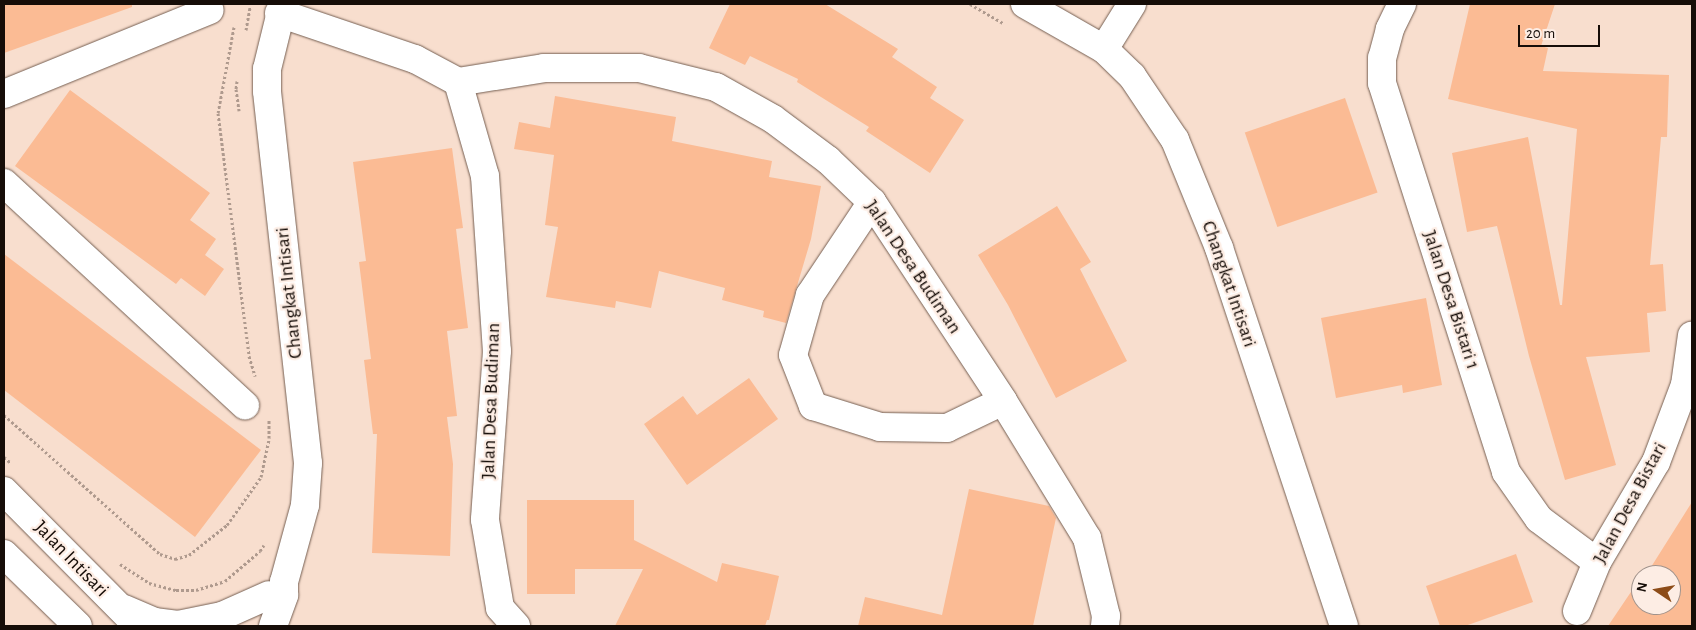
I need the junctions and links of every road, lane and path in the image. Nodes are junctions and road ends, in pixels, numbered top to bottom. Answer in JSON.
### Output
{"nodes":[{"id":1,"x":251,"y":4,"type":"edge"},
{"id":2,"x":970,"y":4,"type":"edge"},
{"id":3,"x":1025,"y":4,"type":"edge"},
{"id":4,"x":1132,"y":4,"type":"edge"},
{"id":5,"x":1402,"y":4,"type":"edge"},
{"id":6,"x":281,"y":8,"type":"edge"},
{"id":7,"x":210,"y":10,"type":"dead end"},
{"id":8,"x":1010,"y":27,"type":"dead end"},
{"id":9,"x":245,"y":33,"type":"dead end"},
{"id":10,"x":1104,"y":49,"type":"junction"},
{"id":11,"x":237,"y":79,"type":"dead end"},
{"id":12,"x":458,"y":82,"type":"junction"},
{"id":13,"x":4,"y":94,"type":"edge"},
{"id":14,"x":240,"y":118,"type":"dead end"},
{"id":15,"x":4,"y":183,"type":"edge"},
{"id":16,"x":872,"y":202,"type":"junction"},
{"id":17,"x":1692,"y":335,"type":"edge"},
{"id":18,"x":1003,"y":401,"type":"junction"},
{"id":19,"x":245,"y":406,"type":"dead end"},
{"id":20,"x":4,"y":457,"type":"edge"},
{"id":21,"x":11,"y":480,"type":"edge"},
{"id":22,"x":268,"y":538,"type":"dead end"},
{"id":23,"x":4,"y":554,"type":"edge"},
{"id":24,"x":1597,"y":562,"type":"junction"},
{"id":25,"x":118,"y":563,"type":"dead end"},
{"id":26,"x":279,"y":591,"type":"junction"},
{"id":27,"x":118,"y":606,"type":"junction"},
{"id":28,"x":1572,"y":621,"type":"edge"},
{"id":29,"x":78,"y":626,"type":"edge"},
{"id":30,"x":138,"y":626,"type":"edge"},
{"id":31,"x":244,"y":626,"type":"edge"},
{"id":32,"x":273,"y":626,"type":"edge"},
{"id":33,"x":280,"y":626,"type":"edge"},
{"id":34,"x":516,"y":626,"type":"edge"},
{"id":35,"x":1105,"y":626,"type":"edge"},
{"id":36,"x":1344,"y":626,"type":"edge"}],
"edges":[{"from":1,"to":9,"type":"path"},
{"from":2,"to":8,"type":"path"},
{"from":3,"to":10,"type":"street","name":"Changkat Intisari"},
{"from":4,"to":10,"type":"street"},
{"from":5,"to":24,"type":"street","name":"Jalan Desa Bistari 1"},
{"from":6,"to":12,"type":"street"},
{"from":6,"to":26,"type":"street","name":"Changkat Intisari"},
{"from":7,"to":13,"type":"street"},
{"from":10,"to":36,"type":"street","name":"Changkat Intisari"},
{"from":11,"to":14,"type":"path"},
{"from":12,"to":16,"type":"street","name":"Jalan Desa Budiman"},
{"from":12,"to":34,"type":"street","name":"Jalan Desa Budiman"},
{"from":15,"to":19,"type":"street"},
{"from":16,"to":18,"type":"street","name":"Jalan Desa Budiman"},
{"from":16,"to":18,"type":"street"},
{"from":17,"to":24,"type":"street","name":"Jalan Desa Bistari"},
{"from":18,"to":35,"type":"street","name":"Jalan Desa Budiman"},
{"from":20,"to":21,"type":"path"},
{"from":21,"to":27,"type":"street","name":"Jalan Intisari"},
{"from":22,"to":25,"type":"path"},
{"from":23,"to":29,"type":"street","name":"Jalan Intisari"},
{"from":24,"to":28,"type":"street","name":"Jalan Desa Bistari"},
{"from":26,"to":27,"type":"street"},
{"from":26,"to":31,"type":"street","name":"Changkat Intisari"},
{"from":26,"to":32,"type":"street","name":"Changkat Intisari"},
{"from":26,"to":33,"type":"street"},
{"from":27,"to":30,"type":"street","name":"Jalan Intisari"}]}
